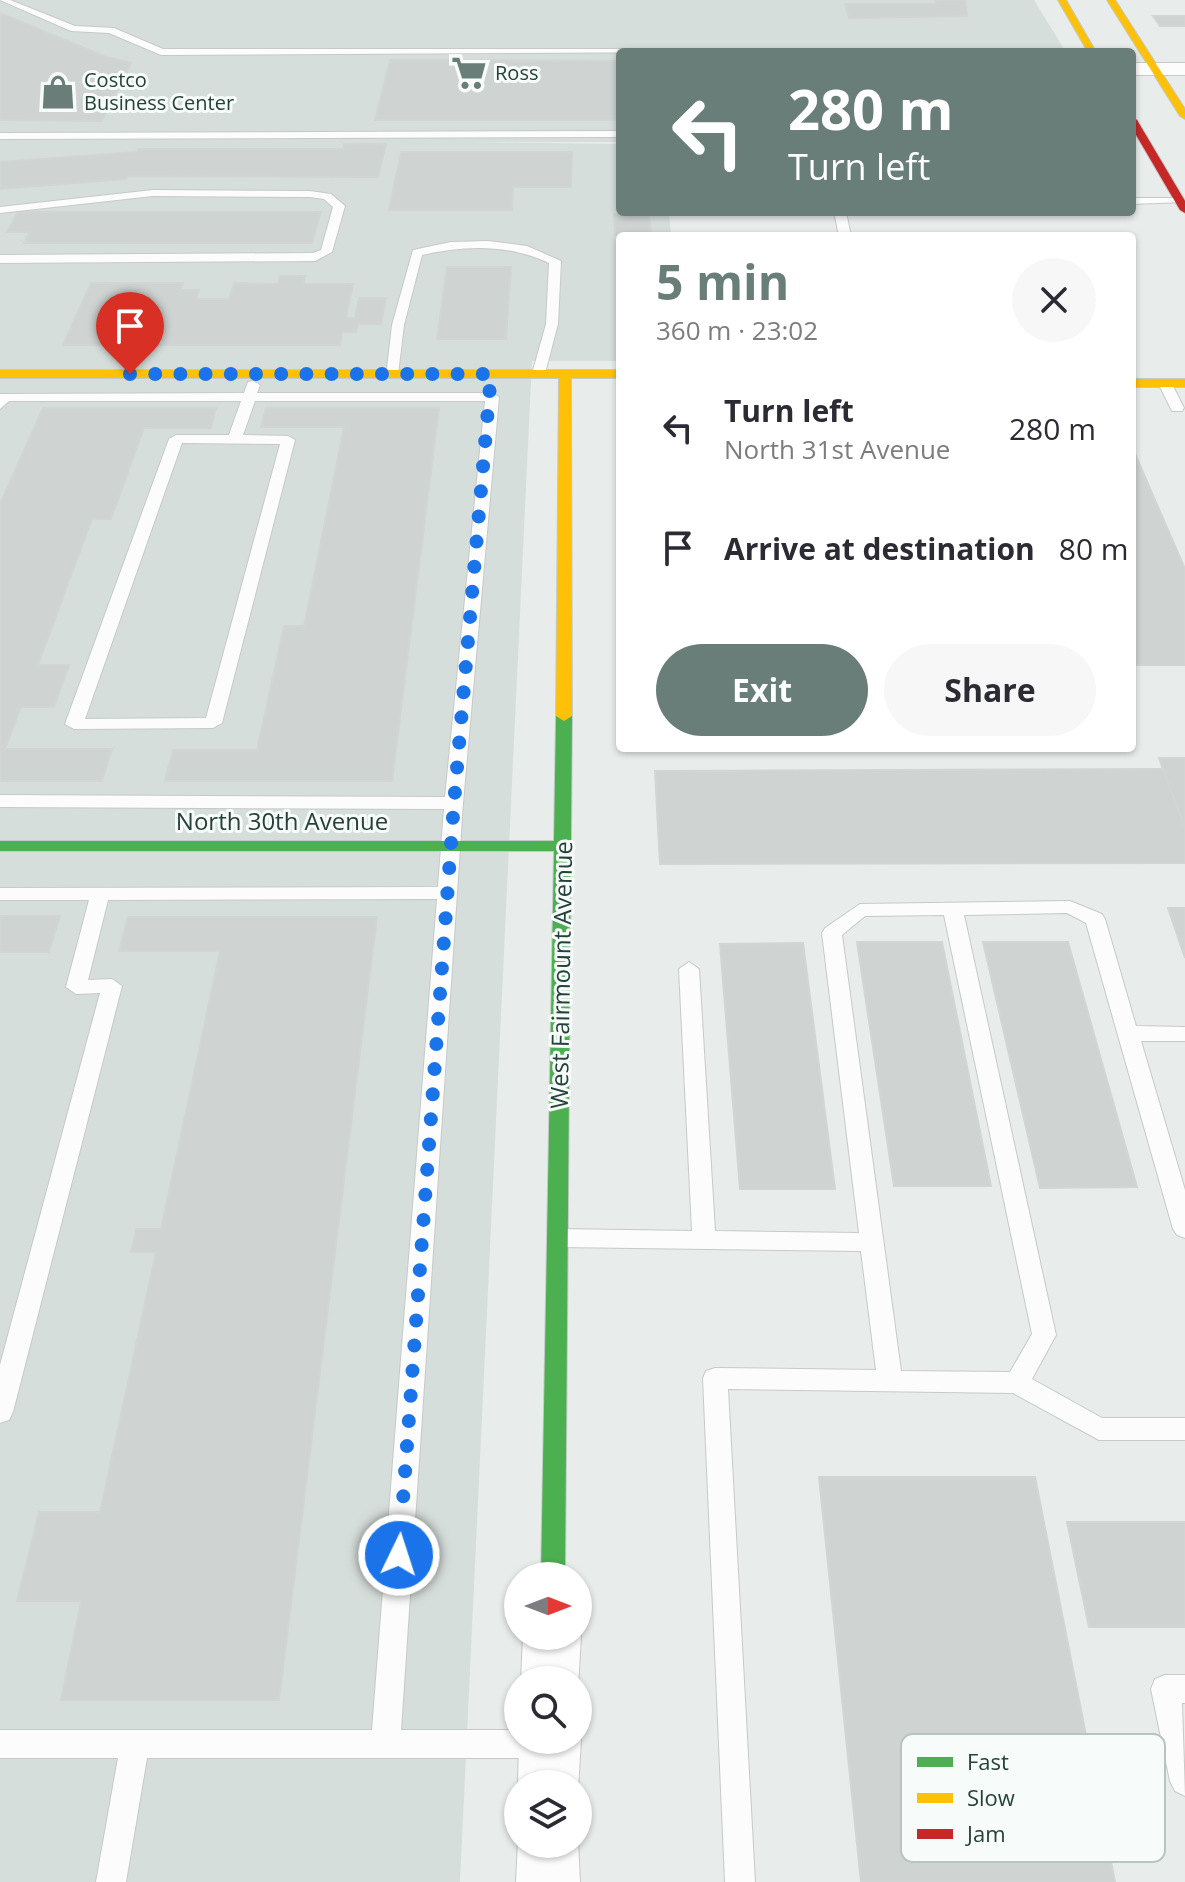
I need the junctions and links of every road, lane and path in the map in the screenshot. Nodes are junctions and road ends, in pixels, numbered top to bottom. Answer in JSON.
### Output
{"nodes":[{"id":1,"x":2,"y":0,"type":"edge"},
{"id":2,"x":1062,"y":0,"type":"edge"},
{"id":3,"x":1111,"y":0,"type":"edge"},
{"id":4,"x":1090,"y":48,"type":"edge"},
{"id":5,"x":616,"y":52,"type":"edge"},
{"id":6,"x":1136,"y":69,"type":"edge"},
{"id":7,"x":1155,"y":69,"type":"junction"},
{"id":8,"x":1185,"y":69,"type":"edge"},
{"id":9,"x":1185,"y":116,"type":"edge"},
{"id":10,"x":1136,"y":127,"type":"edge"},
{"id":11,"x":616,"y":134,"type":"edge"},
{"id":12,"x":0,"y":136,"type":"edge"},
{"id":13,"x":1136,"y":201,"type":"edge"},
{"id":14,"x":1183,"y":204,"type":"edge"},
{"id":15,"x":0,"y":210,"type":"edge"},
{"id":16,"x":0,"y":259,"type":"edge"},
{"id":17,"x":0,"y":374,"type":"edge"},
{"id":18,"x":35,"y":374,"type":"junction"},
{"id":19,"x":256,"y":374,"type":"junction"},
{"id":20,"x":391,"y":374,"type":"junction"},
{"id":21,"x":491,"y":374,"type":"junction"},
{"id":22,"x":539,"y":374,"type":"junction"},
{"id":23,"x":565,"y":374,"type":"junction"},
{"id":24,"x":616,"y":374,"type":"edge"},
{"id":25,"x":1136,"y":383,"type":"edge"},
{"id":26,"x":1165,"y":383,"type":"junction"},
{"id":27,"x":1185,"y":383,"type":"edge"},
{"id":28,"x":249,"y":396,"type":"junction"},
{"id":29,"x":25,"y":397,"type":"junction"},
{"id":30,"x":492,"y":397,"type":"junction"},
{"id":31,"x":0,"y":405,"type":"edge"},
{"id":32,"x":1177,"y":408,"type":"dead end"},
{"id":33,"x":235,"y":439,"type":"junction"},
{"id":34,"x":0,"y":801,"type":"edge"},
{"id":35,"x":454,"y":803,"type":"junction"},
{"id":36,"x":0,"y":846,"type":"edge"},
{"id":37,"x":453,"y":846,"type":"junction"},
{"id":38,"x":564,"y":846,"type":"junction"},
{"id":39,"x":449,"y":893,"type":"junction"},
{"id":40,"x":0,"y":894,"type":"edge"},
{"id":41,"x":100,"y":894,"type":"junction"},
{"id":42,"x":953,"y":909,"type":"junction"},
{"id":43,"x":689,"y":969,"type":"dead end"},
{"id":44,"x":1128,"y":1033,"type":"junction"},
{"id":45,"x":1185,"y":1034,"type":"edge"},
{"id":46,"x":1183,"y":1216,"type":"edge"},
{"id":47,"x":559,"y":1238,"type":"junction"},
{"id":48,"x":704,"y":1240,"type":"junction"},
{"id":49,"x":872,"y":1242,"type":"junction"},
{"id":50,"x":889,"y":1378,"type":"junction"},
{"id":51,"x":1017,"y":1383,"type":"junction"},
{"id":52,"x":0,"y":1412,"type":"edge"},
{"id":53,"x":1185,"y":1429,"type":"edge"},
{"id":54,"x":553,"y":1562,"type":"edge"},
{"id":55,"x":1185,"y":1689,"type":"edge"},
{"id":56,"x":0,"y":1744,"type":"edge"},
{"id":57,"x":135,"y":1744,"type":"junction"},
{"id":58,"x":385,"y":1744,"type":"junction"},
{"id":59,"x":550,"y":1756,"type":"edge"},
{"id":60,"x":1185,"y":1781,"type":"edge"},
{"id":61,"x":548,"y":1858,"type":"edge"},
{"id":62,"x":111,"y":1882,"type":"edge"},
{"id":63,"x":548,"y":1882,"type":"edge"},
{"id":64,"x":740,"y":1882,"type":"edge"}],
"edges":[{"from":1,"to":5,"type":"lane"},
{"from":2,"to":4,"type":"street"},
{"from":3,"to":7,"type":"street"},
{"from":6,"to":7,"type":"street"},
{"from":7,"to":8,"type":"street"},
{"from":7,"to":9,"type":"street"},
{"from":10,"to":14,"type":"street"},
{"from":11,"to":12,"type":"lane"},
{"from":13,"to":14,"type":"lane"},
{"from":15,"to":16,"type":"lane"},
{"from":17,"to":18,"type":"street"},
{"from":18,"to":19,"type":"street"},
{"from":18,"to":29,"type":"lane"},
{"from":19,"to":20,"type":"street"},
{"from":19,"to":28,"type":"lane"},
{"from":20,"to":21,"type":"street"},
{"from":20,"to":22,"type":"lane"},
{"from":21,"to":22,"type":"street"},
{"from":21,"to":30,"type":"lane"},
{"from":22,"to":23,"type":"street"},
{"from":23,"to":24,"type":"street"},
{"from":23,"to":38,"type":"street","name":"West Fairmount Avenue"},
{"from":25,"to":26,"type":"street"},
{"from":26,"to":27,"type":"street"},
{"from":26,"to":32,"type":"lane"},
{"from":28,"to":29,"type":"lane"},
{"from":28,"to":30,"type":"lane"},
{"from":28,"to":33,"type":"lane"},
{"from":29,"to":31,"type":"lane"},
{"from":30,"to":35,"type":"lane"},
{"from":33,"to":33,"type":"lane"},
{"from":34,"to":35,"type":"lane"},
{"from":35,"to":37,"type":"lane"},
{"from":36,"to":37,"type":"street","name":"North 30th Avenue"},
{"from":37,"to":38,"type":"street","name":"North 30th Avenue"},
{"from":37,"to":39,"type":"lane"},
{"from":38,"to":47,"type":"street","name":"West Fairmount Avenue"},
{"from":39,"to":41,"type":"lane"},
{"from":39,"to":58,"type":"lane"},
{"from":40,"to":41,"type":"lane"},
{"from":41,"to":52,"type":"lane"},
{"from":42,"to":44,"type":"lane"},
{"from":42,"to":49,"type":"lane"},
{"from":42,"to":51,"type":"lane"},
{"from":43,"to":48,"type":"lane"},
{"from":44,"to":45,"type":"lane"},
{"from":44,"to":46,"type":"lane"},
{"from":47,"to":48,"type":"lane"},
{"from":47,"to":54,"type":"street","name":"West Fairmount Avenue"},
{"from":48,"to":49,"type":"lane"},
{"from":49,"to":50,"type":"lane"},
{"from":50,"to":51,"type":"lane"},
{"from":50,"to":64,"type":"lane"},
{"from":51,"to":53,"type":"lane"},
{"from":55,"to":60,"type":"lane"},
{"from":56,"to":57,"type":"lane"},
{"from":57,"to":58,"type":"lane"},
{"from":57,"to":62,"type":"lane"},
{"from":58,"to":59,"type":"lane"},
{"from":61,"to":63,"type":"street"}]}
